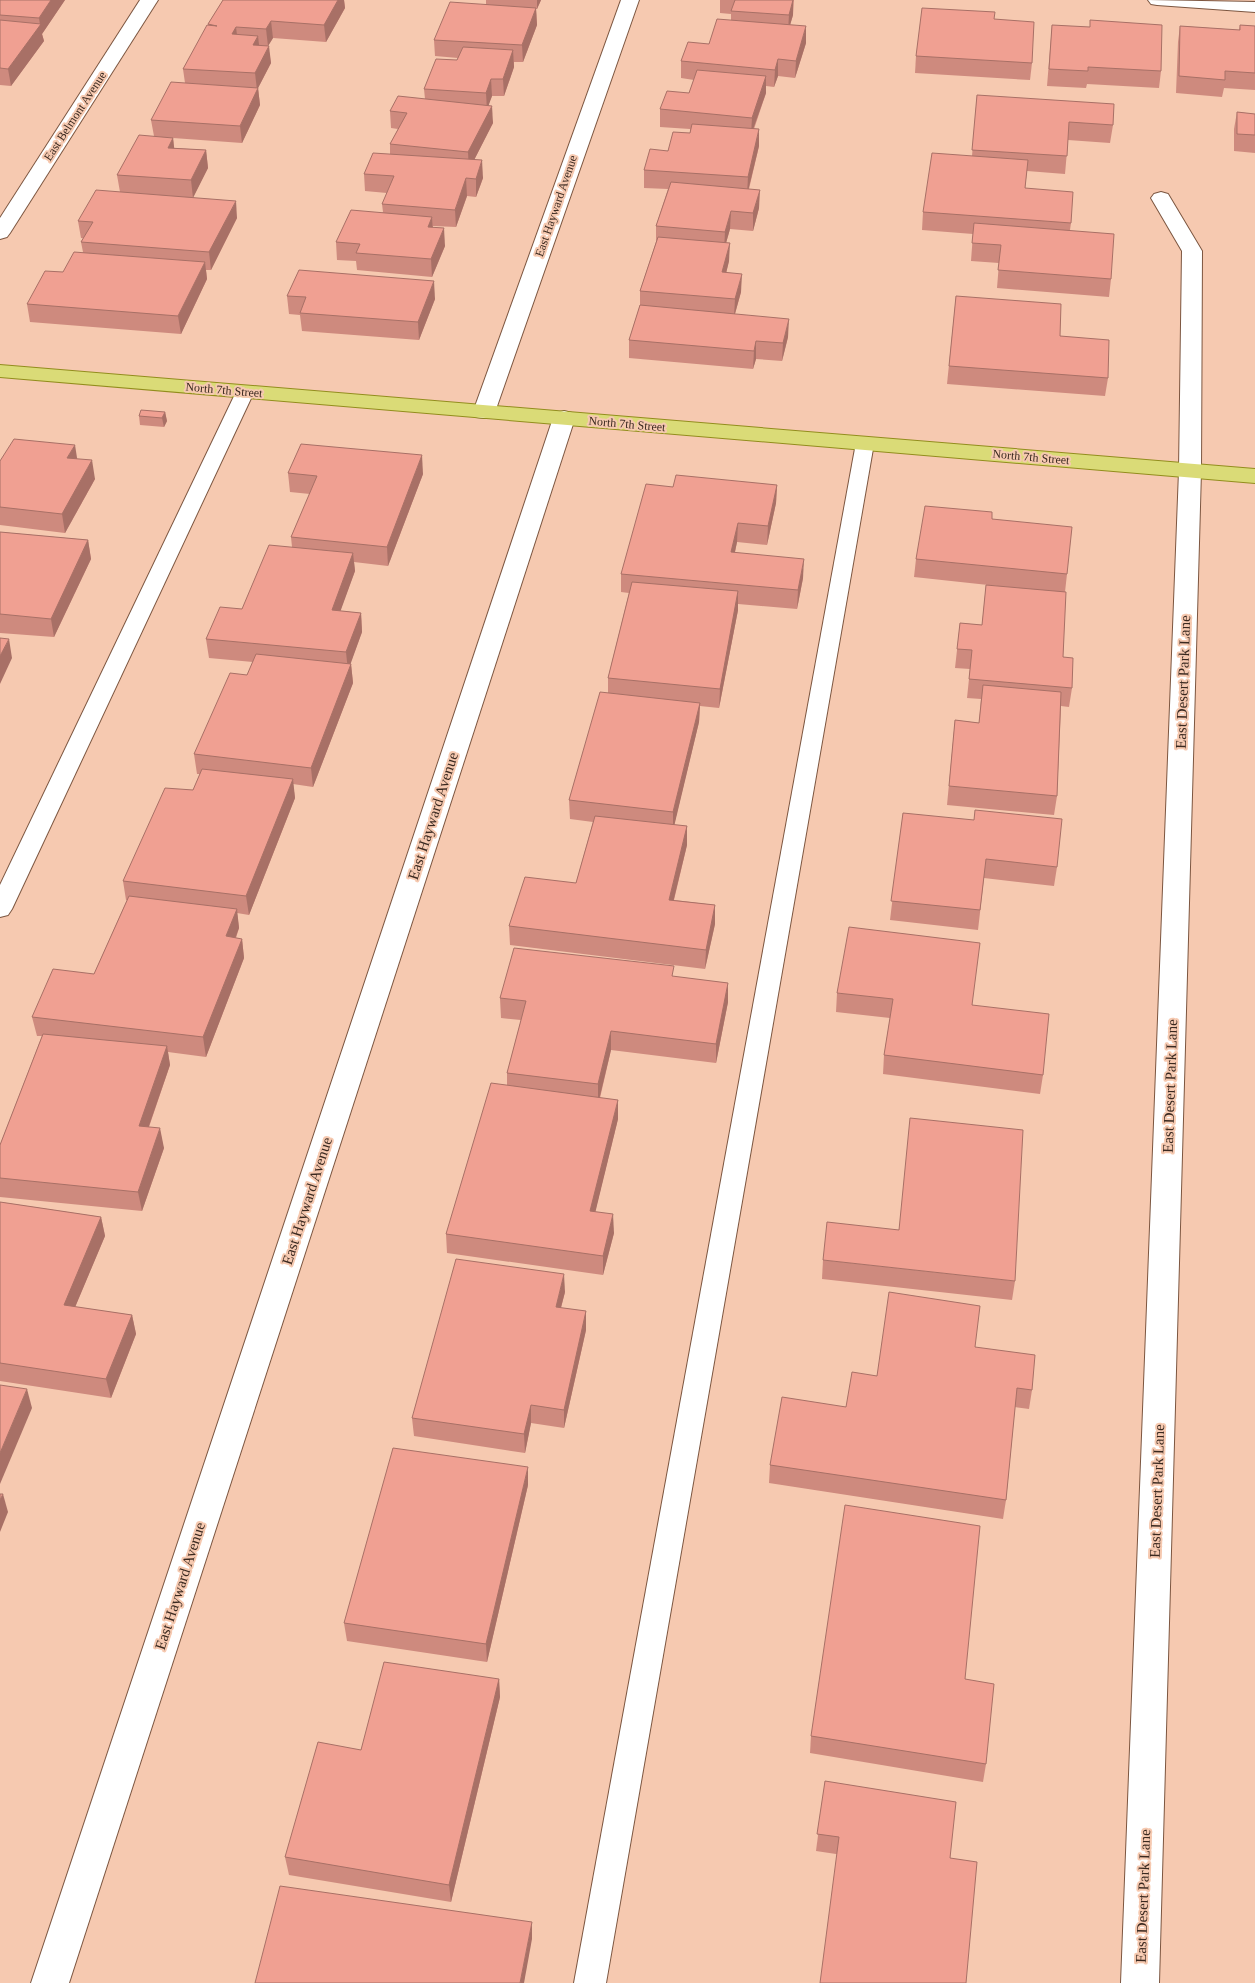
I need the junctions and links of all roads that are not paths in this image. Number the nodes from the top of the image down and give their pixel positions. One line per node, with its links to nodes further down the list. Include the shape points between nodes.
1 (149, 0): 6 (street, East Belmont Avenue)
2 (630, 0): 9 (street, East Hayward Avenue)
3 (1156, 0): 4 (street)
4 (1255, 7)
5 (1161, 198): 12 (street, East Desert Park Lane, via 1192,251)
6 (0, 233)
7 (0, 370): 8 (main road, North 7th Street)
8 (245, 392): 9 (main road, North 7th Street); 14 (lane)
9 (484, 412): 10 (main road, North 7th Street)
10 (564, 418): 11 (main road, North 7th Street); 15 (street, East Hayward Avenue)
11 (865, 444): 12 (main road, North 7th Street); 16 (lane)
12 (1190, 471): 13 (main road, North 7th Street); 17 (street, East Desert Park Lane)
13 (1255, 476)
14 (0, 909)
15 (50, 1983)
16 (590, 1983)
17 (1140, 1983)

